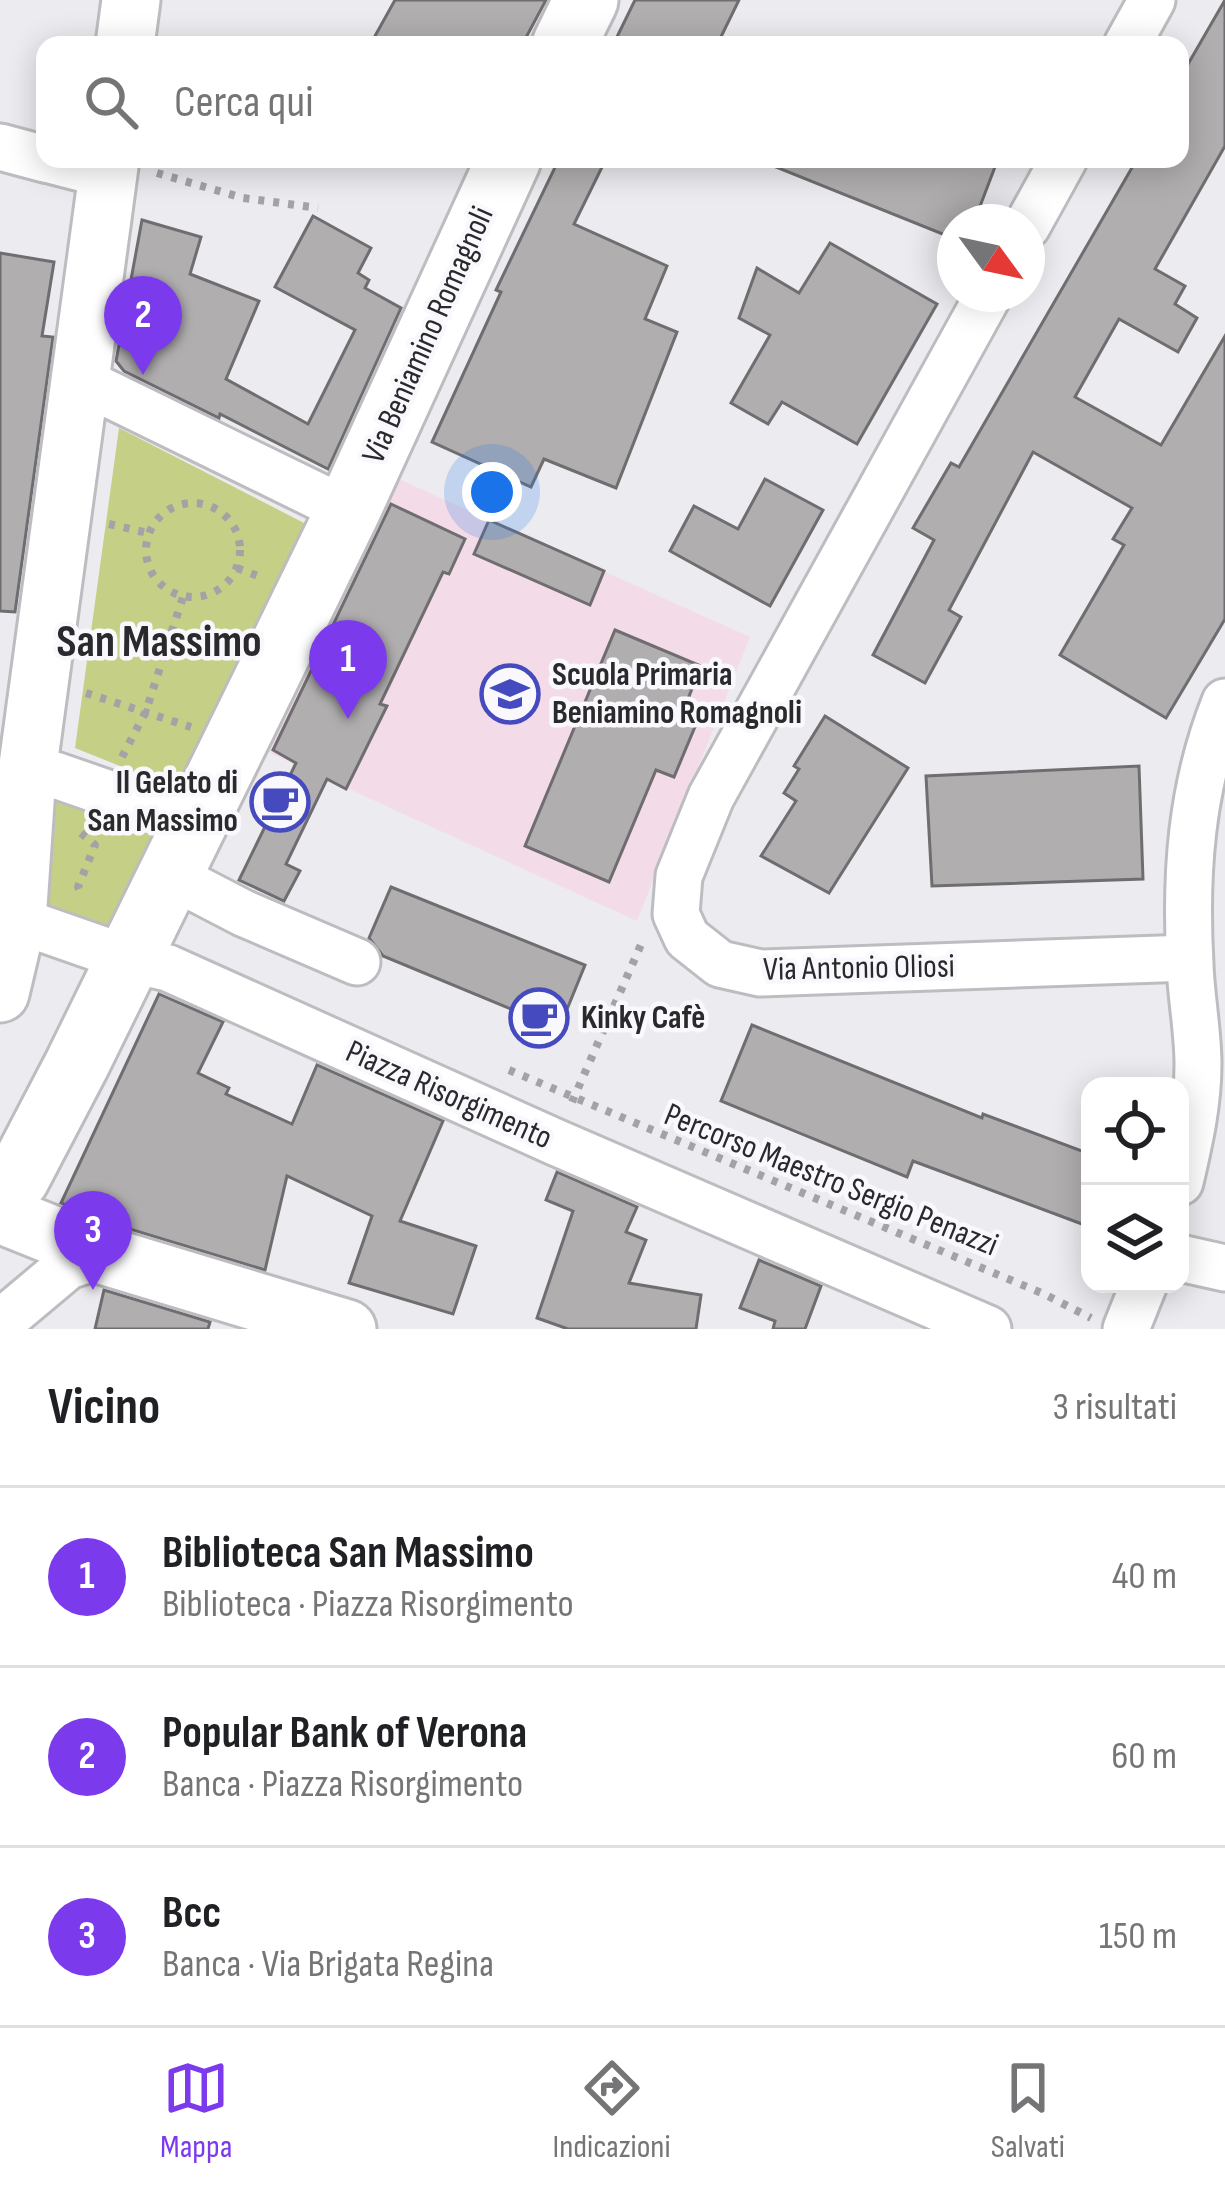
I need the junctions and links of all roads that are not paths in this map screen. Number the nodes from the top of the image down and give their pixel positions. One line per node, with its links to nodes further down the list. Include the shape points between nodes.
1 (131, 0): 4 (street)
2 (586, 0): 5 (main road)
3 (1152, 0): 6 (street)
4 (126, 36)
5 (568, 36)
6 (1132, 36)
7 (0, 147): 8 (street)
8 (36, 157)
9 (109, 168): 14 (street)
10 (504, 168): 15 (main road, Via Beniamino Romagnoli)
11 (1059, 168): 12 (street)
12 (1039, 204)
13 (979, 312): 22 (street, Via Antonio Oliosi, via 711,797 679,875 676,914 687,938 720,964 760,973)
14 (82, 381): 15 (street); 17 (street)
15 (348, 511): 18 (main road)
16 (1225, 702): 22 (street, via 1203,759 1189,838)
17 (13, 770): 18 (street, via 55,775); 19 (street)
18 (183, 849): 20 (main road); 21 (street, via 242,914)
19 (9, 918): 20 (street, Piazza Risorgimento); 23 (street)
20 (129, 959): 25 (main road); 35 (street, Piazza Risorgimento, via 168,968)
21 (357, 962)
22 (1202, 984): 24 (street)
23 (0, 993)
24 (1189, 1142)
25 (0, 1200)
26 (0, 1214): 27 (street)
27 (102, 1255): 31 (street, via 68,1266); 34 (street)
28 (1189, 1260): 29 (street)
29 (1225, 1268)
30 (1136, 1293): 33 (street)
31 (41, 1309): 32 (street)
32 (0, 1323)
33 (1110, 1324)
34 (347, 1329)
35 (988, 1329)

